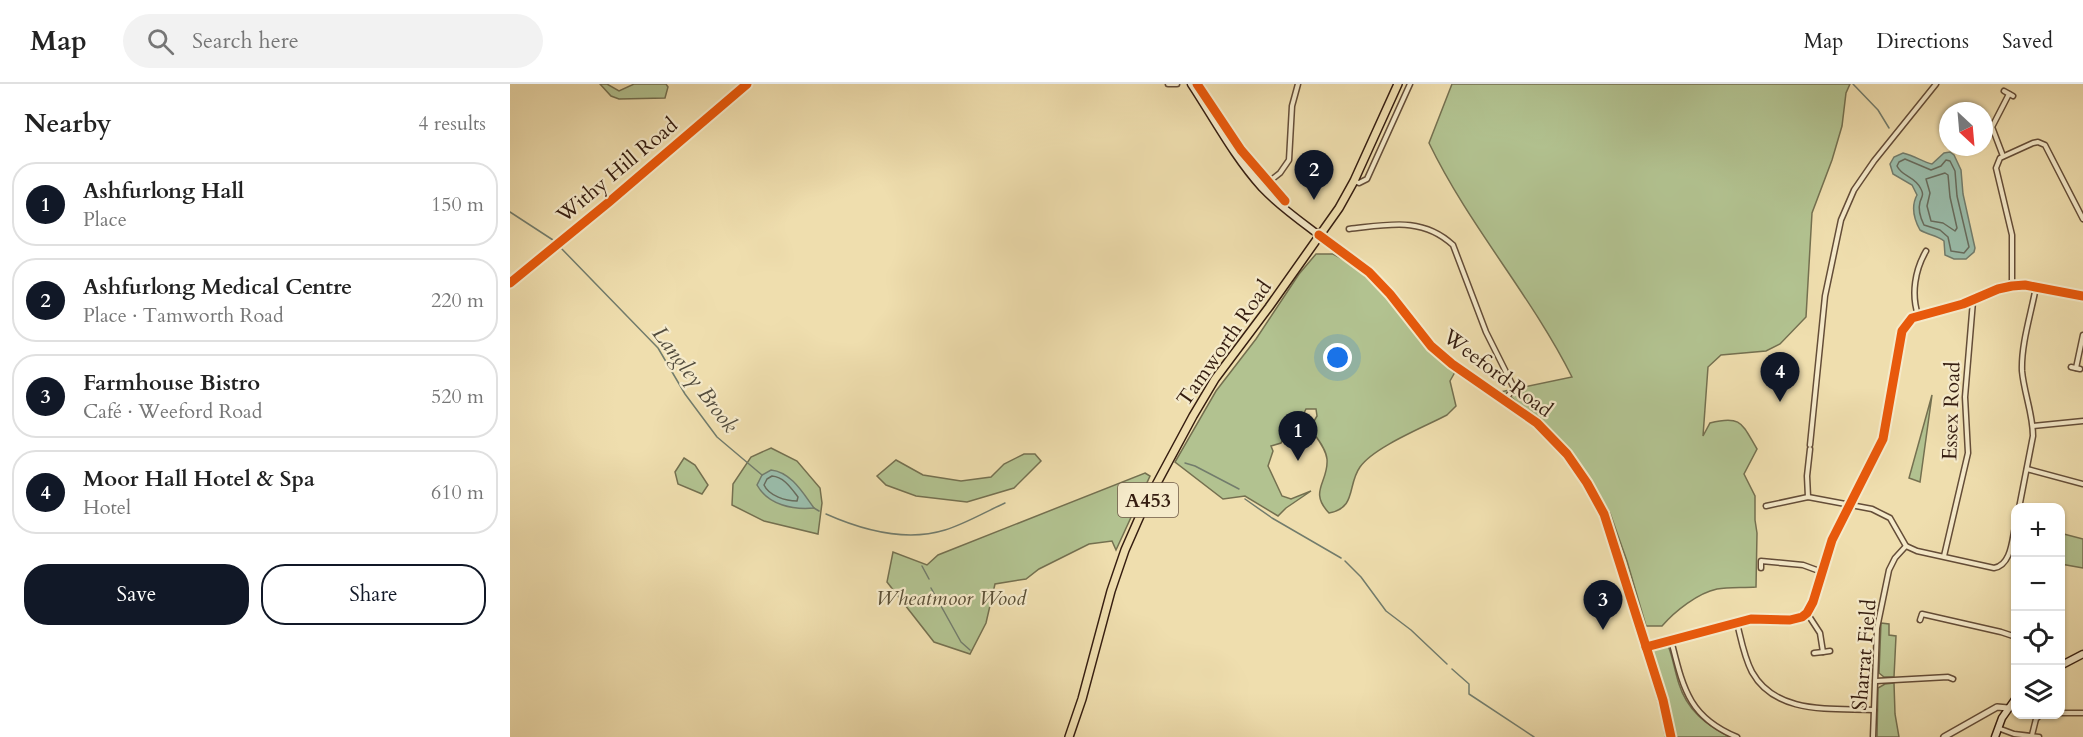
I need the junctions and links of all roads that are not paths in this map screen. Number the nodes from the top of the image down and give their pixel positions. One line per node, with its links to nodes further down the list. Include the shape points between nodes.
1 (747, 84): 19 (street, Withy Hill Road)
2 (1168, 84): 3 (street)
3 (1177, 84)
4 (1191, 84): 13 (main road, via 1235,154)
5 (1197, 84): 13 (street)
6 (1298, 84): 13 (street, via 1292,106 1289,160)
7 (1398, 84): 12 (main road, Tamworth Road / A453)
8 (1410, 84): 12 (street, Tamworth Road, via 1366,179)
9 (1936, 84): 32 (street, via 1874,161 1854,190 1842,220 1825,296)
10 (2009, 93): 11 (street, via 1992,127)
11 (2003, 156): 15 (street, via 2033,143 2045,145); 20 (street, via 1996,168 2012,235)
12 (1354, 181): 17 (main road, Tamworth Road / A453)
13 (1265, 185): 14 (street); 17 (main road, via 1288,212)
14 (1285, 201)
15 (2083, 219)
16 (1349, 228): 27 (street, via 1413,225 1432,229 1453,245 1486,332 1514,388)
17 (1319, 235): 27 (street, Weeford Road, via 1369,272 1445,358); 67 (main road, Tamworth Road / A453, via 1215,380 1143,508 1111,591)
18 (1926, 251): 24 (street, via 1916,278 1914,302)
19 (510, 283)
20 (2012, 286): 21 (street); 23 (street)
21 (2036, 287): 22 (street); 29 (street, via 2022,368)
22 (2083, 296)
23 (1973, 301): 24 (street); 39 (street, Essex Road, via 1965,397 1968,453)
24 (1918, 315): 34 (street, via 1908,321 1902,332 1883,439)
25 (2083, 335): 26 (street)
26 (2076, 368)
27 (1505, 400): 50 (street, Weeford Road, via 1552,437 1587,483 1604,514)
28 (2083, 421): 29 (street)
29 (2033, 426): 30 (street)
30 (2027, 469): 31 (street); 33 (street)
31 (2083, 484)
32 (1808, 497): 34 (street); 35 (street)
33 (2020, 503)
34 (1850, 504): 37 (street, via 1887,515); 42 (street)
35 (1766, 506)
36 (2011, 542): 39 (street, via 2002,566 1994,568)
37 (1906, 546): 39 (street); 57 (street, Sharrat Field, via 1889,570 1877,628)
38 (1761, 554): 40 (street)
39 (1944, 556)
40 (1761, 561): 41 (street); 42 (street, via 1803,565)
41 (1761, 568)
42 (1822, 572): 44 (street)
43 (1922, 607): 45 (street)
44 (1807, 613): 47 (street, via 1790,620); 52 (street, via 1820,633)
45 (1922, 614): 46 (street); 48 (street)
46 (1920, 620)
47 (1737, 622): 49 (street); 60 (street, via 1751,671 1777,698 1797,705)
48 (2011, 635)
49 (1671, 640): 50 (street); 69 (street, via 1690,701 1712,723)
50 (1646, 647): 68 (street, Weeford Road, via 1664,700)
51 (1830, 651): 52 (street)
52 (1823, 652): 53 (street)
53 (1814, 653)
54 (2083, 654): 55 (main road)
55 (2063, 665)
56 (1953, 679): 57 (street, via 1948,676)
57 (1876, 681): 60 (street, Sharrat Field)
58 (2011, 704): 59 (main road)
59 (2008, 708): 64 (main road); 71 (street, via 1997,707)
60 (1874, 710): 70 (street, Sharrat Field)
61 (2065, 713): 62 (street)
62 (2083, 713)
63 (2036, 719): 66 (street)
64 (1998, 728): 65 (street); 72 (main road)
65 (2010, 735): 66 (street)
66 (2032, 735): 73 (street)
67 (1069, 737)
68 (1671, 737)
69 (1737, 737)
70 (1873, 737)
71 (1944, 737)
72 (1995, 737)
73 (2039, 737)

